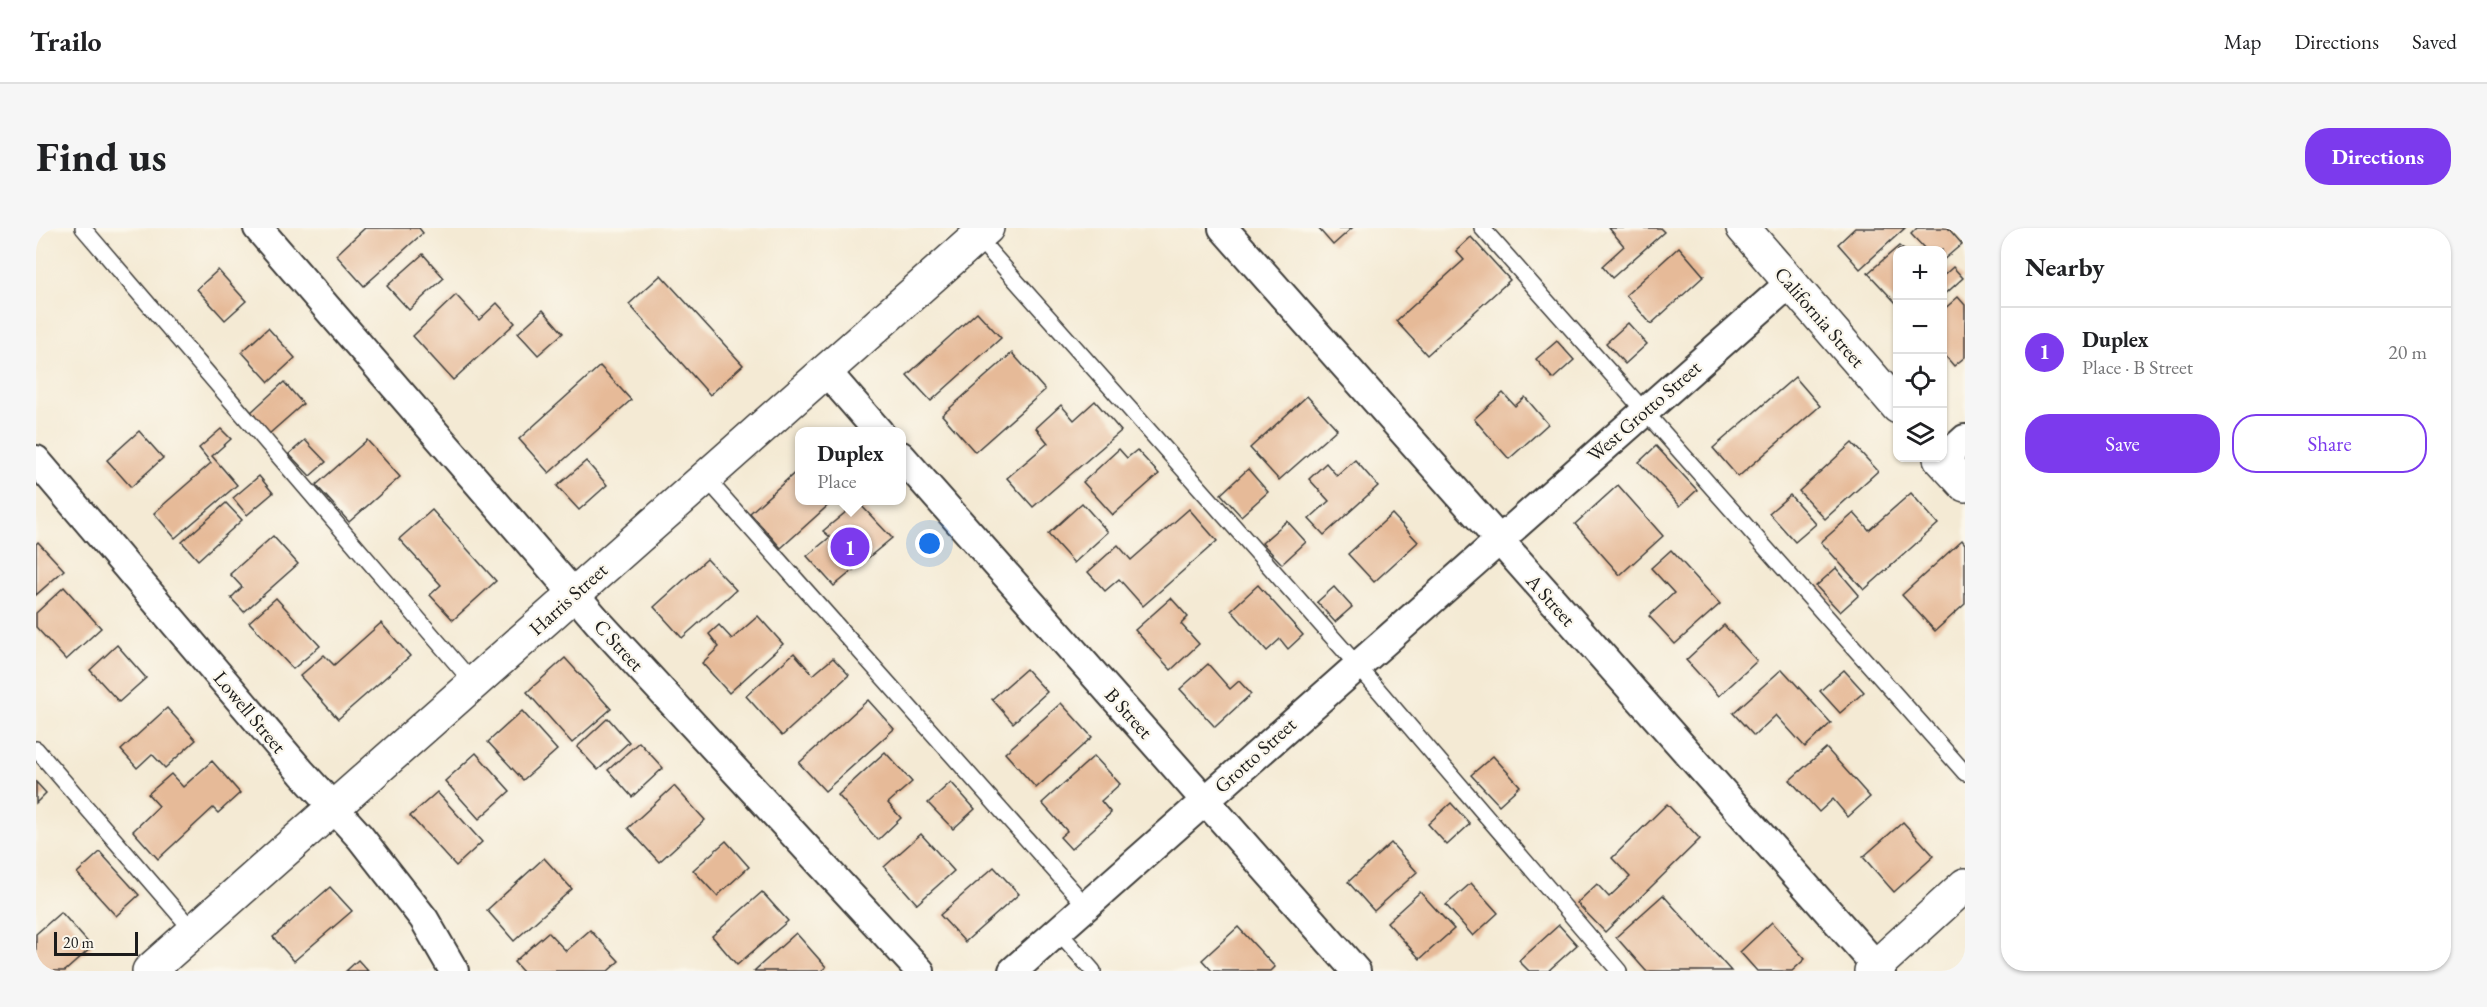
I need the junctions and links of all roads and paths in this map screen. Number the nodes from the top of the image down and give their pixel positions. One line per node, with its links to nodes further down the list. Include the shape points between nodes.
1 (83, 228): 20 (lane)
2 (258, 228): 18 (street, C Street)
3 (1223, 228): 17 (street, A Street)
4 (1482, 228): 10 (lane)
5 (1743, 228): 7 (main road, California Street)
6 (982, 232): 8 (main road, Harris Street); 19 (lane)
7 (1791, 282): 9 (main road, California Street); 10 (street, West Grotto Street)
8 (826, 371): 11 (street); 15 (main road, Harris Street)
9 (1893, 401)
10 (1643, 412): 17 (street, West Grotto Street); 22 (lane)
11 (875, 427)
12 (1949, 452): 16 (main road)
13 (36, 460): 24 (street, Lowell Street)
14 (906, 462): 23 (street, B Street)
15 (706, 478): 18 (main road, Harris Street); 26 (lane)
16 (1965, 485)
17 (1499, 540): 19 (street, Grotto Street); 29 (street, A Street)
18 (573, 594): 20 (main road, Harris Street); 32 (street, C Street)
19 (1357, 665): 23 (street, Grotto Street); 36 (lane)
20 (474, 684): 24 (main road, Harris Street)
21 (36, 749): 28 (lane)
22 (1965, 773)
23 (1205, 800): 26 (street, Grotto Street); 35 (street, B Street)
24 (333, 808): 28 (main road, Harris Street); 31 (street, Lowell Street, via 424,919)
25 (1965, 885): 29 (main road)
26 (1087, 908): 27 (street, Grotto Street)
27 (1058, 931): 33 (street, Grotto Street); 34 (lane)
28 (194, 932): 30 (main road, Harris Street)
29 (1876, 969)
30 (149, 971)
31 (454, 971)
32 (920, 971)
33 (1013, 971)
34 (1093, 971)
35 (1356, 971)
36 (1619, 971)

